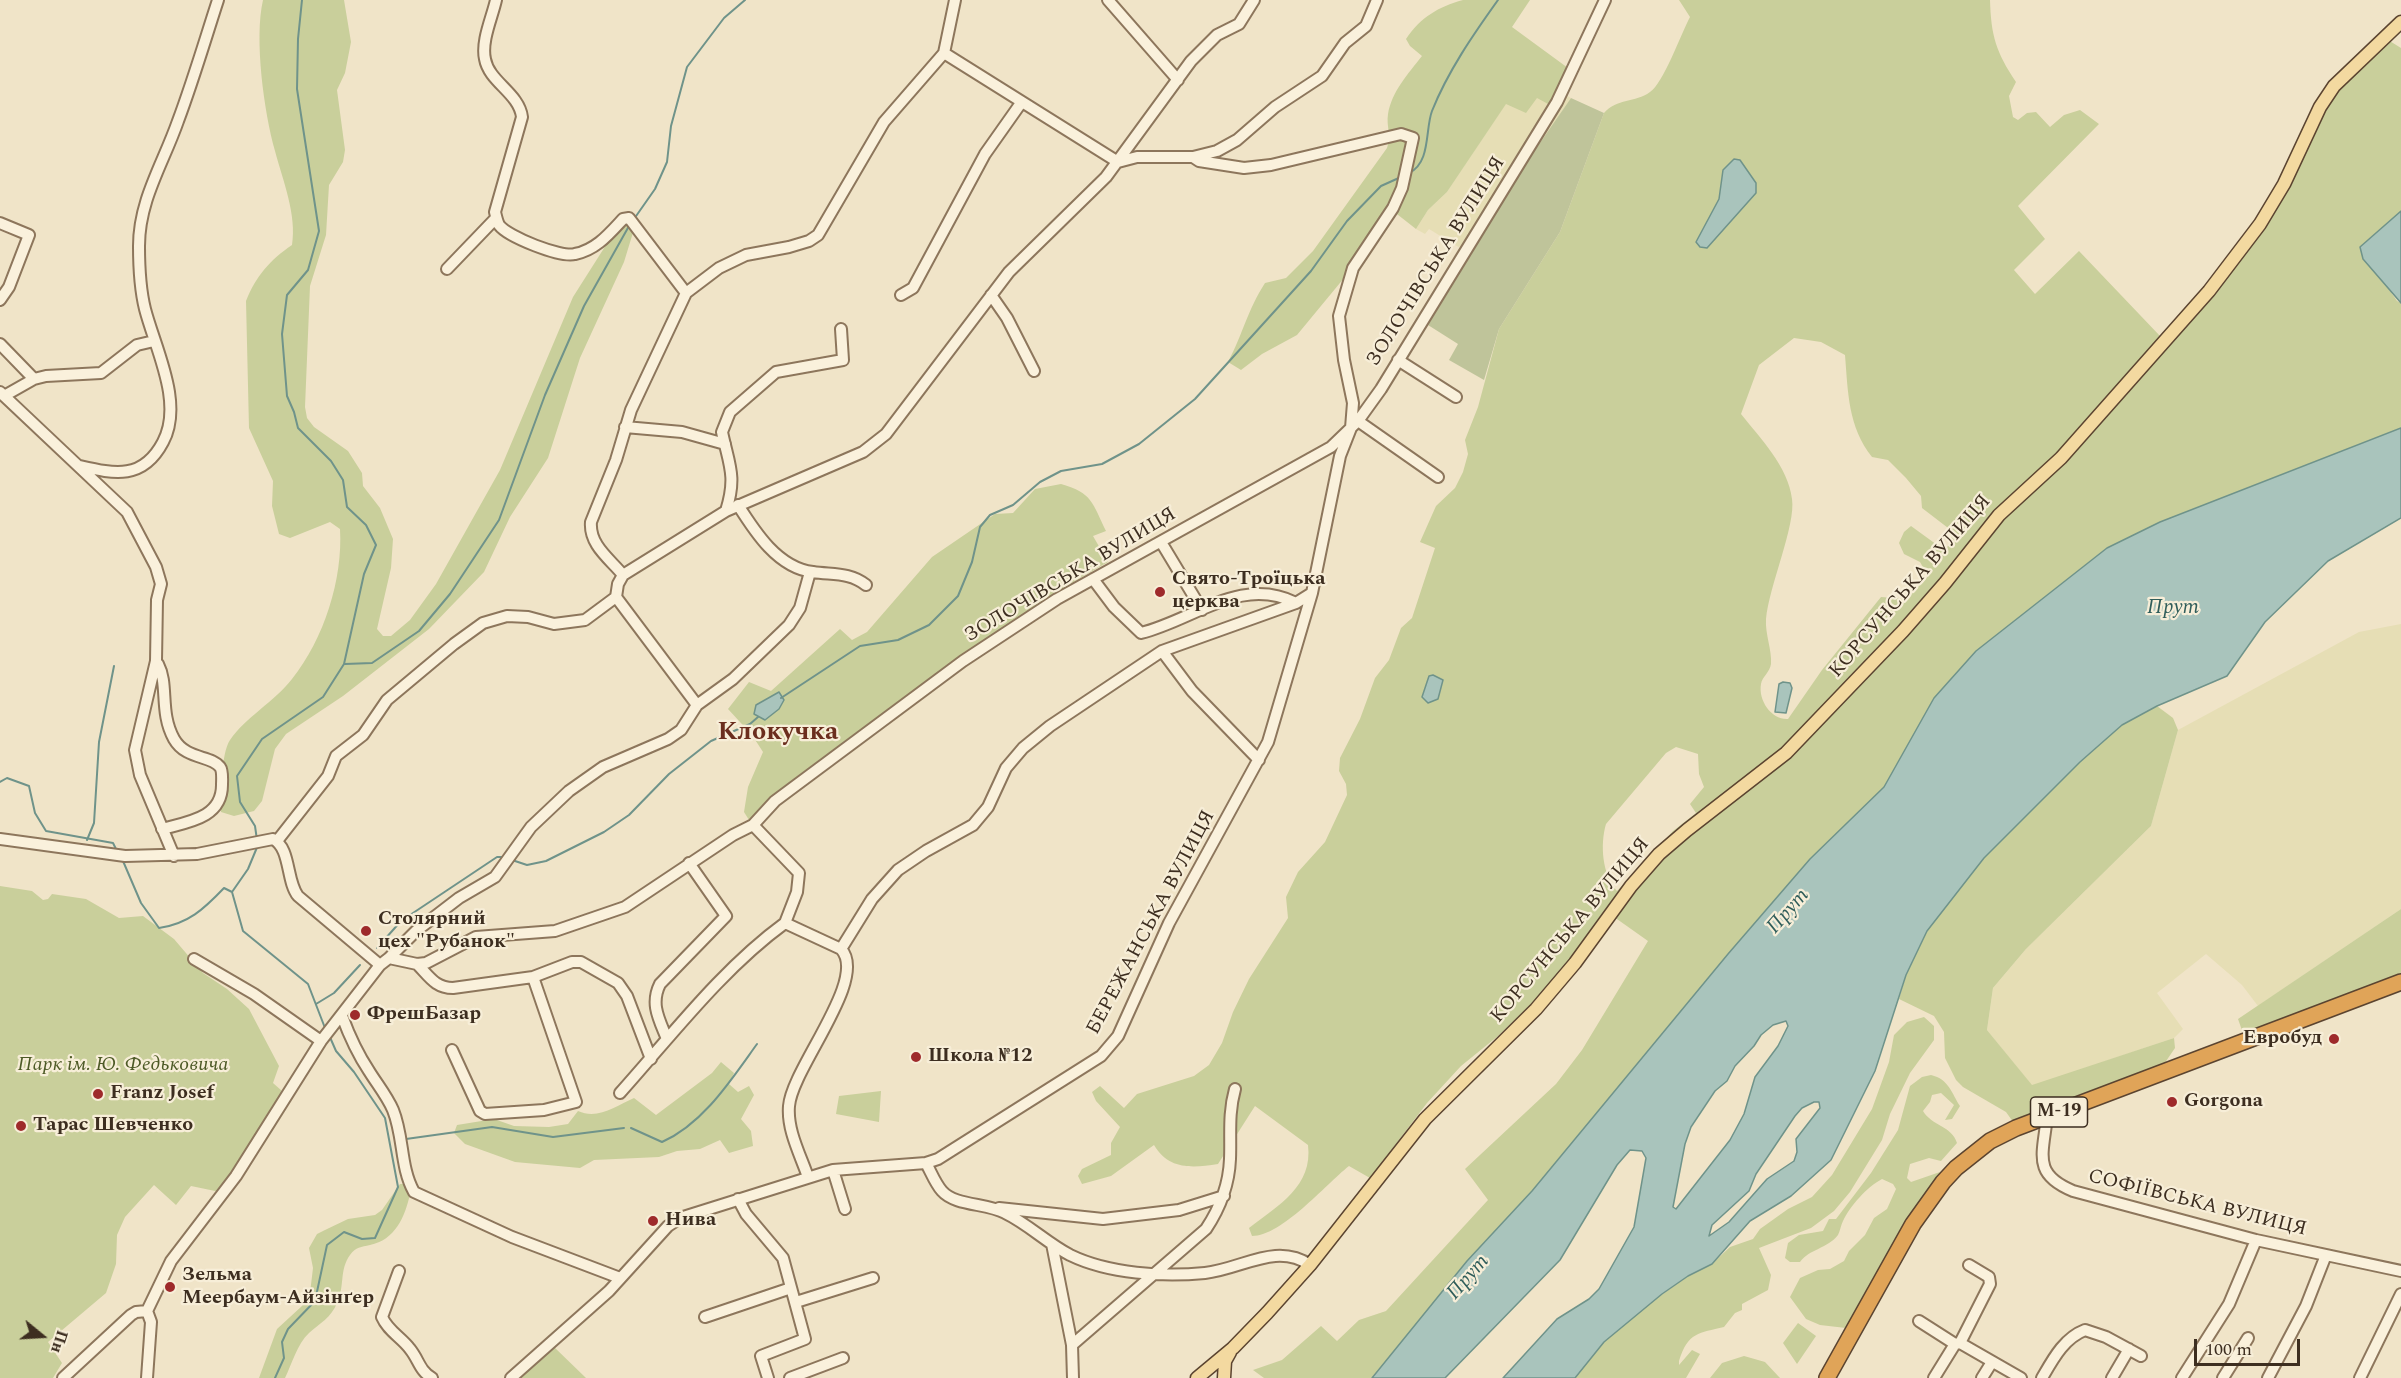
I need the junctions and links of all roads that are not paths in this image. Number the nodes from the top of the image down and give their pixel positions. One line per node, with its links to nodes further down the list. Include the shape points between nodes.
1 (218, 0): 22 (street, via 186,100 142,211 140,277)
2 (496, 0): 14 (street, via 484,60 518,103 522,117)
3 (955, 0): 9 (street)
4 (1108, 0): 10 (street)
5 (1254, 0): 10 (street, via 1239,24 1207,44)
6 (1377, 0): 12 (street, via 1366,26 1345,43 1322,76 1275,107 1237,140)
7 (1605, 0): 24 (street, ЗОЛОЧІВСЬКА ВУЛИЦЯ, via 1557,102)
8 (2401, 22): 81 (main road, КОРСУНСЬКА ВУЛИЦЯ, via 2334,86 2260,224 2209,291 2061,458 1999,515 1903,631 1786,753 1659,854 1549,994 1425,1119)
9 (944, 53): 11 (street); 17 (street, via 884,122 818,235 799,244 746,255 719,268)
10 (1178, 80): 13 (street)
11 (1021, 103): 13 (street); 18 (street, via 985,154 913,288)
12 (1193, 157): 13 (street); 29 (street, БЕРЕЖАНСЬКА ВУЛИЦЯ, via 1244,168 1401,134 1413,138 1406,175 1393,208 1353,268 1339,316)
13 (1118, 162): 19 (street)
14 (496, 218): 16 (street); 17 (street, via 508,233 562,255 597,245 622,219 632,221)
15 (0, 223): 20 (street, via 29,235)
16 (447, 269)
17 (686, 293): 30 (street)
18 (901, 295)
19 (991, 295): 25 (street); 34 (street, via 876,444)
20 (0, 300)
21 (841, 329): 31 (street, via 843,360 776,372 730,412 722,432)
22 (154, 341): 26 (street, via 136,345 101,373); 32 (street, via 170,402 164,442 129,472 120,474)
23 (0, 344): 26 (street)
24 (1398, 360): 28 (street); 29 (street, ЗОЛОЧІВСЬКА ВУЛИЦЯ)
25 (1034, 371)
26 (34, 379): 27 (street)
27 (2, 394): 32 (street)
28 (1456, 397)
29 (1354, 424): 33 (street); 36 (street, ЗОЛОЧІВСЬКА ВУЛИЦЯ, via 1331,447); 41 (street, БЕРЕЖАНСЬКА ВУЛИЦЯ, via 1340,456)
30 (625, 427): 31 (street, via 682,432); 38 (street, via 590,533)
31 (725, 444): 35 (street, via 731,458 732,488)
32 (80, 466): 46 (street, via 127,512 156,567 161,584)
33 (1438, 477)
34 (738, 505): 35 (street); 37 (street, via 771,550)
35 (726, 511): 38 (street)
36 (1161, 542): 39 (street, ЗОЛОЧІВСЬКА ВУЛИЦЯ); 44 (street)
37 (810, 572): 40 (street, via 850,575); 47 (street, via 800,608 789,625 733,678)
38 (623, 575): 42 (street)
39 (1093, 579): 44 (street, via 1141,633); 49 (street, ЗОЛОЧІВСЬКА ВУЛИЦЯ, via 963,661 775,801)
40 (867, 585)
41 (1312, 593): 43 (street); 48 (street, БЕРЕЖАНСЬКА ВУЛИЦЯ, via 1268,742)
42 (616, 597): 47 (street); 52 (street, via 585,620 554,624 507,616 483,623 387,700 363,735 336,756 328,776)
43 (1296, 603): 44 (street, via 1277,594 1257,592); 45 (street)
44 (1202, 610)
45 (1162, 651): 48 (street, via 1192,691); 56 (street, via 1023,748 1006,768 982,816 898,870 872,899)
46 (156, 661): 50 (street, via 135,750 140,775); 50 (street, via 160,666 166,723 176,741 191,754 217,765 222,774 222,792 216,809)
47 (697, 705): 57 (street, via 690,720 668,739 603,767 569,791 531,827 495,877 459,898)
48 (1259, 760): 71 (street, БЕРЕЖАНСЬКА ВУЛИЦЯ, via 1169,923 1118,1036 1101,1056)
49 (753, 825): 54 (street, ЗОЛОЧІВСЬКА ВУЛИЦЯ); 55 (street, via 799,873 797,892)
50 (162, 829): 53 (street)
51 (0, 839): 53 (street, via 120,856)
52 (277, 841): 53 (street); 60 (street, via 291,887 298,896)
53 (174, 856)
54 (689, 863): 59 (street, ЗОЛОЧІВСЬКА ВУЛИЦЯ, via 625,907 555,931 476,937); 64 (street, via 726,916 656,992 656,1010)
55 (785, 923): 56 (street); 64 (street, via 764,938)
56 (841, 949): 73 (street, via 847,963 843,988 789,1103 790,1128)
57 (389, 958): 59 (street); 60 (street)
58 (194, 959): 65 (street, via 254,994)
59 (417, 964): 61 (street, via 442,988)
60 (380, 965): 63 (street)
61 (533, 976): 66 (street, via 576,1102 544,1110 485,1114 480,1111); 67 (street, via 581,962 618,983 627,996)
62 (2401, 982): 70 (highway, М-19)
63 (338, 1020): 65 (street); 86 (street, via 390,1101 414,1192 512,1237)
64 (668, 1039): 67 (street)
65 (321, 1041): 91 (street, via 236,1176 171,1261)
66 (452, 1050)
67 (651, 1059): 69 (street)
68 (1234, 1089): 74 (street)
69 (620, 1093)
70 (2048, 1116): 78 (street, СОФІЇВСЬКА ВУЛИЦЯ, via 2043,1163 2055,1184); 111 (highway, М-19, via 1990,1141 1943,1182 1913,1224)
71 (926, 1163): 72 (street, БЕРЕЖАНСЬКА ВУЛИЦЯ); 76 (street, via 942,1191 951,1198)
72 (833, 1170): 73 (street, БЕРЕЖАНСЬКА ВУЛИЦЯ); 77 (street)
73 (808, 1176): 75 (street, БЕРЕЖАНСЬКА ВУЛИЦЯ)
74 (1224, 1196): 76 (street, via 1179,1210 1103,1219); 85 (street, via 1206,1229)
75 (738, 1198): 86 (street, БЕРЕЖАНСЬКА ВУЛИЦЯ, via 668,1226); 88 (street, via 746,1215 783,1258)
76 (993, 1207): 79 (street)
77 (845, 1209)
78 (2256, 1240): 80 (street, СОФІЇВСЬКА ВУЛИЦЯ); 117 (street, via 2229,1304)
79 (1052, 1244): 85 (street, via 1072,1256 1112,1268); 96 (street)
80 (2326, 1255): 84 (street, СОФІЇВСЬКА ВУЛИЦЯ); 119 (street, via 2306,1306)
81 (1310, 1264): 85 (street, via 1284,1254 1214,1272); 97 (main road, КОРСУНСЬКА ВУЛИЦЯ)
82 (1969, 1265): 95 (street, via 1991,1281)
83 (399, 1271): 104 (street, via 382,1317 411,1350 417,1366)
84 (2401, 1271)
85 (1156, 1272): 96 (street)
86 (620, 1278): 105 (street, БЕРЕЖАНСЬКА ВУЛИЦЯ, via 577,1322)
87 (873, 1278): 90 (street)
88 (791, 1288): 90 (street); 92 (street)
89 (2401, 1294): 120 (street)
90 (796, 1302): 106 (street, via 805,1339 761,1356)
91 (147, 1311): 102 (street, via 136,1311); 103 (street, via 152,1322)
92 (705, 1317)
93 (1919, 1321): 95 (street)
94 (2248, 1338): 118 (street)
95 (1957, 1343): 101 (street); 112 (street)
96 (1072, 1345): 108 (street)
97 (1233, 1348): 109 (main road, КОРСУНСЬКА ВУЛИЦЯ); 110 (main road, КОРСУНСЬКА ВУЛИЦЯ, via 1225,1361)
98 (2128, 1349): 99 (street); 115 (street, via 2085,1330 2069,1339); 116 (street)
99 (2141, 1356)
100 (843, 1358): 107 (street)
101 (1992, 1362): 113 (street); 114 (street)
102 (63, 1378)
103 (147, 1378)
104 (432, 1378)
105 (511, 1378)
106 (768, 1378)
107 (790, 1378)
108 (1073, 1378)
109 (1197, 1378)
110 (1224, 1378)
111 (1827, 1378)
112 (1934, 1378)
113 (1982, 1378)
114 (2021, 1378)
115 (2043, 1378)
116 (2112, 1378)
117 (2182, 1378)
118 (2223, 1378)
119 (2268, 1378)
120 (2360, 1378)

